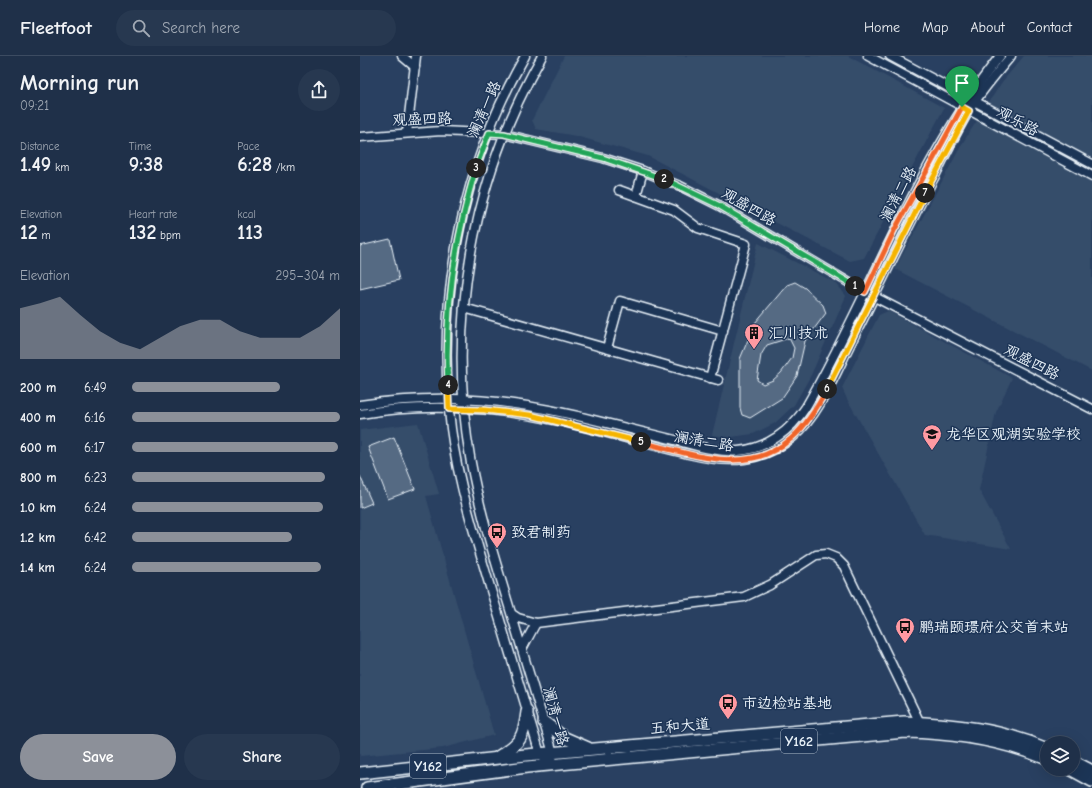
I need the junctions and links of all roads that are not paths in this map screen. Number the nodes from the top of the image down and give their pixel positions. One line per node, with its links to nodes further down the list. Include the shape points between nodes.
1 (402, 56): 9 (street)
2 (416, 56): 9 (street)
3 (525, 56): 13 (street, 澜清一路)
4 (542, 56): 14 (street, 澜清一路)
5 (868, 56): 11 (street, 观乐路)
6 (890, 56): 10 (street, 观乐路)
7 (1000, 56): 10 (street, 澜清二路)
8 (1011, 56): 10 (street, 澜清二路)
9 (415, 67): 12 (street)
10 (971, 100): 11 (street, 澜清二路); 16 (street, 观乐路)
11 (965, 109): 18 (street, 观乐路); 21 (street, 澜清二路, via 895,229); 22 (street, 澜清二路)
12 (406, 133): 13 (street, 观盛四路); 15 (street, 观盛四路)
13 (489, 133): 14 (street, 观盛四路); 26 (street, 澜清一路, via 468,193 453,269 447,333)
14 (504, 134): 17 (street, 观盛四路, via 603,158); 23 (street, 澜清一路, via 474,233)
15 (360, 137)
16 (1092, 164)
17 (643, 171): 20 (street); 21 (street, 观盛四路, via 718,205)
18 (1092, 176)
19 (619, 190): 20 (street)
20 (636, 196): 24 (street, via 674,210 698,228 746,244)
21 (865, 292): 22 (street, 观盛四路); 27 (street, 澜清二路, via 801,415 780,434 752,448 739,451 720,450 554,410 509,402)
22 (874, 296): 30 (street, 澜清二路, via 809,421 786,443 759,457 740,461 719,460 559,421 508,412); 31 (street, 观盛四路)
23 (464, 308): 25 (street); 27 (street, 澜清一路)
24 (723, 331): 25 (street, via 620,301); 25 (street, via 714,379)
25 (607, 348)
26 (449, 399): 27 (street, 澜清二路); 28 (street, 澜清二路, via 412,399); 29 (street, 澜清一路)
27 (464, 399): 30 (street, 澜清一路)
28 (360, 405)
29 (449, 409): 30 (street, 澜清二路); 32 (street, 澜清二路, via 412,409); 36 (street, 澜清一路, via 467,508)
30 (465, 409): 33 (street, 澜清一路, via 477,491)
31 (1092, 409)
32 (360, 414)
33 (512, 614): 34 (street); 35 (street, 澜清一路)
34 (536, 623): 35 (street); 38 (street, via 744,597 770,585 816,555 826,554 836,558 844,566)
35 (522, 649): 37 (street, 澜清一路)
36 (527, 712): 42 (street, 澜清一路); 44 (main road, via 522,737 510,750)
37 (544, 722): 40 (main road, via 565,738); 41 (street, 澜清一路)
38 (920, 723): 39 (main road, 五和大道 / Y162, via 988,730); 40 (main road, 五和大道 / Y162, via 873,724)
39 (1040, 746)
40 (590, 749): 41 (main road, 五和大道 / Y162)
41 (554, 753): 42 (main road, 五和大道 / Y162); 45 (street, 澜清一路)
42 (540, 754): 44 (main road, 五和大道 / Y162); 45 (street, 澜清一路)
43 (1040, 757): 45 (main road, 五和大道 / Y162, via 998,742 931,732 905,732)
44 (496, 758): 48 (main road, 五和大道 / Y162)
45 (549, 765): 51 (main road, 五和大道 / Y162)
46 (1080, 765): 47 (main road)
47 (1092, 771)
48 (360, 774)
49 (1080, 774): 50 (main road)
50 (1092, 781)
51 (367, 788)

